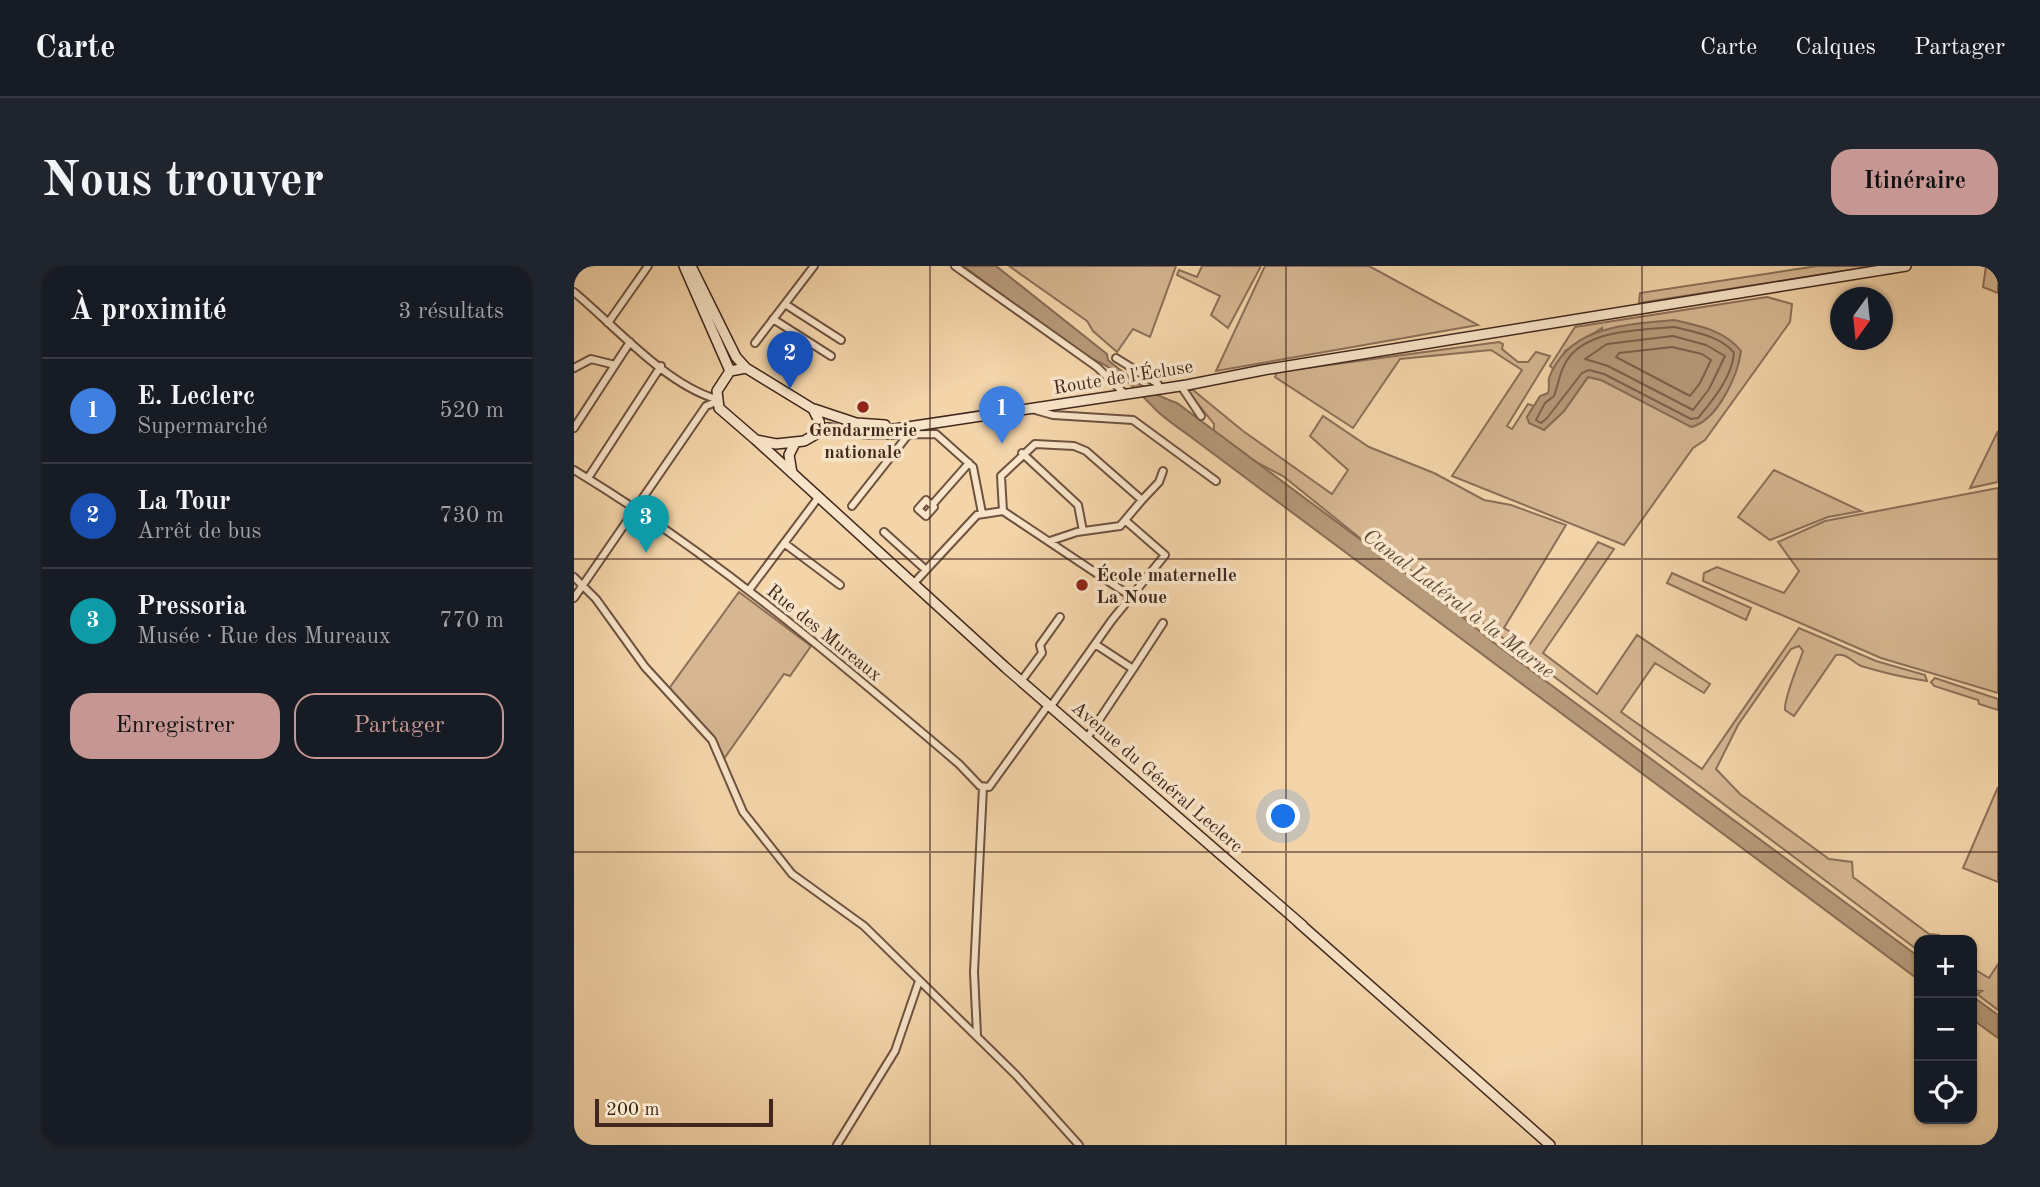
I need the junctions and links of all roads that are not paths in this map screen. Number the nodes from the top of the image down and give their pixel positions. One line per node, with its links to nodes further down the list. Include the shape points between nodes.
1 (648, 266): 10 (street)
2 (684, 266): 20 (main road)
3 (814, 266): 8 (street)
4 (955, 266): 24 (street, via 1102,372)
5 (1906, 266): 21 (main road, Route de l'Écluse)
6 (695, 269): 19 (main road, via 736,357)
7 (575, 296): 10 (street)
8 (785, 304): 9 (street); 11 (street)
9 (773, 319): 13 (street); 14 (street)
10 (608, 323): 12 (street)
11 (841, 340)
12 (630, 342): 16 (street); 17 (street)
13 (755, 343)
14 (831, 356)
15 (1116, 358): 22 (street)
16 (615, 365): 18 (street, via 591,359); 31 (street)
17 (661, 366): 23 (street); 42 (street)
18 (574, 368)
19 (746, 368): 20 (main road); 28 (main road, Route de l'Écluse)
20 (730, 371): 25 (main road)
21 (1181, 386): 22 (main road, Route de l'Écluse); 29 (street)
22 (1159, 389): 24 (main road, Route de l'Écluse)
23 (698, 394): 25 (street); 26 (street)
24 (1125, 394): 27 (main road, Route de l'Écluse)
25 (717, 403): 26 (street); 35 (main road, Avenue du Général Leclerc)
26 (704, 408): 48 (street)
27 (1030, 408): 33 (main road, Route de l'Écluse); 43 (street, via 1053,415 1133,420)
28 (813, 409): 30 (main road, Route de l'Écluse); 34 (main road)
29 (1201, 416)
30 (836, 418): 32 (main road); 33 (main road, Route de l'Écluse)
31 (574, 428)
32 (832, 428): 33 (main road, Route de l'Écluse); 34 (main road, Route de l'Écluse)
33 (906, 431): 38 (street, via 932,433); 47 (street)
34 (818, 432): 36 (main road, Route de l'Écluse)
35 (756, 440): 36 (main road); 41 (main road, Avenue du Général Leclerc)
36 (795, 443): 41 (main road, via 788,461)
37 (1022, 453): 45 (street, via 1038,443 1079,447); 49 (street, via 1000,479); 52 (street, via 1078,505)
38 (969, 463): 46 (street); 50 (street)
39 (574, 470): 42 (street, Rue des Mureaux)
40 (1163, 471): 45 (street)
41 (793, 474): 44 (main road, Avenue du Général Leclerc)
42 (588, 478): 48 (street, Rue des Mureaux)
43 (1216, 481)
44 (818, 498): 55 (street); 58 (main road, Avenue du Général Leclerc)
45 (1142, 500): 51 (street)
46 (932, 505)
47 (852, 506)
48 (635, 508): 59 (street); 61 (street, Rue des Mureaux)
49 (1003, 512): 50 (street); 54 (street)
50 (982, 513): 56 (street)
51 (1126, 521): 52 (street, via 1112,528); 62 (street, via 1165,555)
52 (1083, 531): 54 (street)
53 (884, 532): 56 (street)
54 (1050, 541): 62 (street)
55 (784, 543): 60 (street); 61 (street)
56 (926, 570): 58 (street)
57 (574, 577): 59 (street)
58 (914, 583): 68 (main road, Avenue du Général Leclerc)
59 (584, 585): 63 (street); 72 (street, via 645,667 712,740 743,812 792,874 847,912)
60 (840, 585)
61 (749, 590): 71 (street, Rue des Mureaux)
62 (1132, 597): 66 (street)
63 (574, 598)
64 (1060, 617): 68 (street)
65 (1163, 623): 67 (street)
66 (1096, 644): 67 (street); 69 (street)
67 (1133, 669): 70 (street)
68 (1023, 680): 69 (main road, Avenue du Général Leclerc)
69 (1050, 705): 70 (main road, Avenue du Général Leclerc); 71 (street)
70 (1087, 738): 76 (main road, Avenue du Général Leclerc)
71 (986, 787): 73 (street, via 974,972)
72 (919, 981): 73 (street); 74 (street, via 895,1051)
73 (977, 1035): 75 (street)
74 (837, 1145)
75 (1079, 1145)
76 (1550, 1145)

